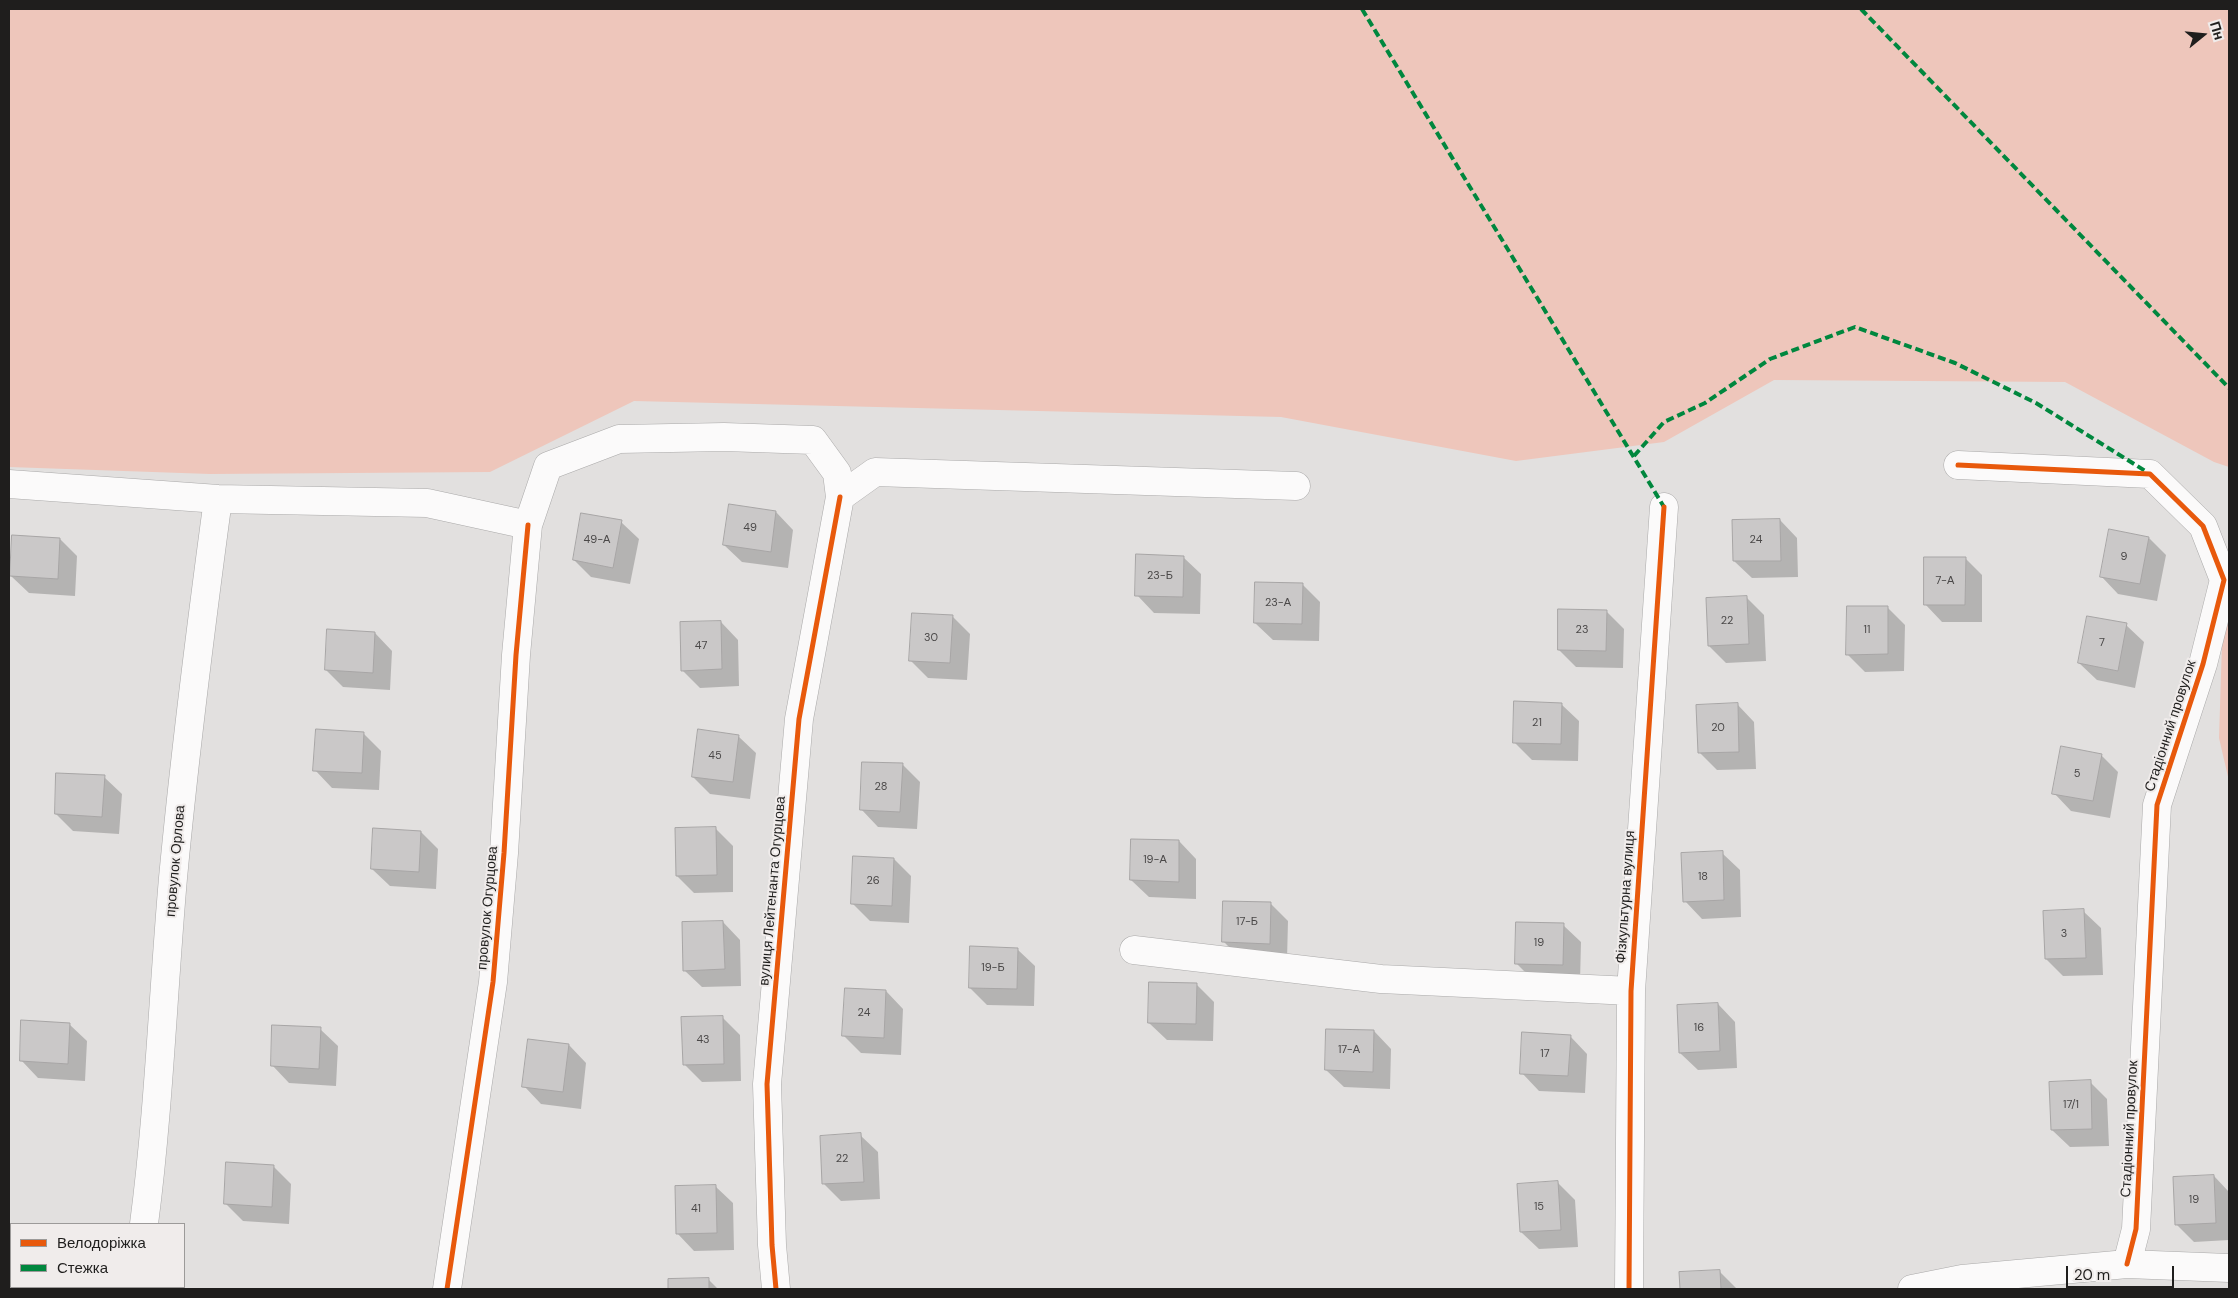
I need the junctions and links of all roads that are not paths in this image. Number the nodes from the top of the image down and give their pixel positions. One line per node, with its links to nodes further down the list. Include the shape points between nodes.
1 (1958, 465): 11 (street, Стадіонний провулок, via 2150,474 2203,526 2224,580 2203,664 2157,805 2136,1229)
2 (9, 484): 5 (street)
3 (1296, 486): 4 (street, via 875,472)
4 (840, 497): 7 (street, вулиця Лейтенанта Огурцова, via 837,473 813,440 619,439 548,466); 14 (street, вулиця Лейтенанта Огурцова, via 799,719 767,1084)
5 (218, 499): 7 (street, via 427,503); 10 (street, провулок Орлова, via 196,659 173,878 152,1166)
6 (1664, 507): 9 (street, Фізкультурна вулиця)
7 (528, 525): 13 (street, провулок Огурцова, via 493,982)
8 (1134, 950): 9 (street, via 1381,979)
9 (1631, 991): 15 (street, Фізкультурна вулиця)
10 (144, 1223)
11 (2127, 1264): 12 (street); 16 (street, via 1962,1279)
12 (2229, 1268)
13 (447, 1289)
14 (776, 1289)
15 (1629, 1289)
16 (1912, 1289)

